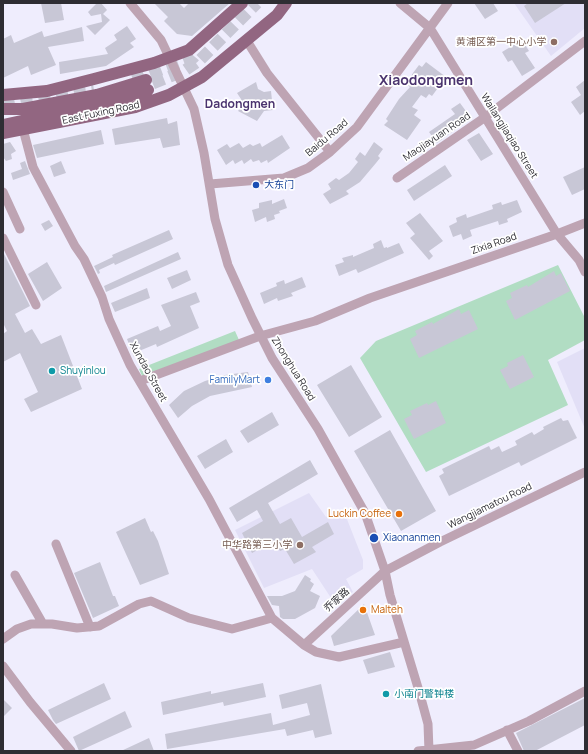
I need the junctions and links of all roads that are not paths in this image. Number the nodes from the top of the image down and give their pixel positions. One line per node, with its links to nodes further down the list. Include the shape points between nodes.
1 (130, 3): 9 (street, Zhonghua Road, via 160,40)
2 (242, 3): 9 (main road, via 188,50)
3 (286, 3): 7 (main road, East Fuxing Road, via 277,15)
4 (400, 3): 6 (street, Wailangjiaqiao Street)
5 (448, 3): 6 (street, Baidu Road)
6 (430, 28): 13 (street, Wailangjiaqiao Street); 17 (street, Baidu Road, via 357,127)
7 (247, 41): 10 (main road, East Fuxing Road, via 202,77); 17 (street, via 265,71)
8 (585, 41): 13 (street, Maojiayuan Road)
9 (169, 58): 10 (street, Zhonghua Road); 11 (main road, via 47,90)
10 (183, 88): 15 (main road, East Fuxing Road, via 135,107); 19 (street, Zhonghua Road, via 194,109)
11 (3, 95)
12 (3, 109): 14 (main road, via 23,109 147,85 109,102)
13 (484, 118): 18 (street, Maojiayuan Road); 23 (street, Wailangjiaqiao Street)
14 (3, 125)
15 (23, 129): 16 (main road, East Fuxing Road); 28 (street, Xundao Street, via 32,167 84,259 109,319)
16 (3, 134)
17 (330, 152): 19 (street, Baidu Road, via 308,168 284,178)
18 (397, 178)
19 (210, 184): 27 (street, Zhonghua Road, via 215,219 228,265)
20 (3, 192): 22 (street)
21 (585, 223): 23 (street, Zixia Road)
22 (20, 229)
23 (557, 234): 25 (street, Wailangjiaqiao Street, via 579,260); 27 (street, Zixia Road, via 410,284 315,321)
24 (3, 238): 26 (street)
25 (585, 272)
26 (36, 305)
27 (260, 336): 28 (street, Zixia Road); 31 (street, Zhonghua Road, via 318,429 365,513)
28 (140, 381): 33 (street, Xundao Street, via 209,499)
29 (585, 472): 31 (street, Wangjiamatou Road)
30 (56, 544): 35 (street)
31 (385, 571): 37 (street, Zhonghua Road); 38 (street, 乔家路)
32 (15, 575): 34 (street)
33 (272, 618): 35 (street, via 232,629 189,618 151,601 139,604 99,626); 38 (street)
34 (43, 624): 35 (street); 36 (street, via 24,626)
35 (90, 627)
36 (3, 639)
37 (404, 642): 38 (street, via 339,657 316,652); 43 (street, Zhonghua Road, via 428,724)
38 (304, 645)
39 (3, 666): 44 (street)
40 (585, 691): 41 (street)
41 (507, 730): 42 (street); 46 (street)
42 (473, 748): 43 (street)
43 (429, 750): 45 (street)
44 (71, 751)
45 (418, 751)
46 (518, 751)

